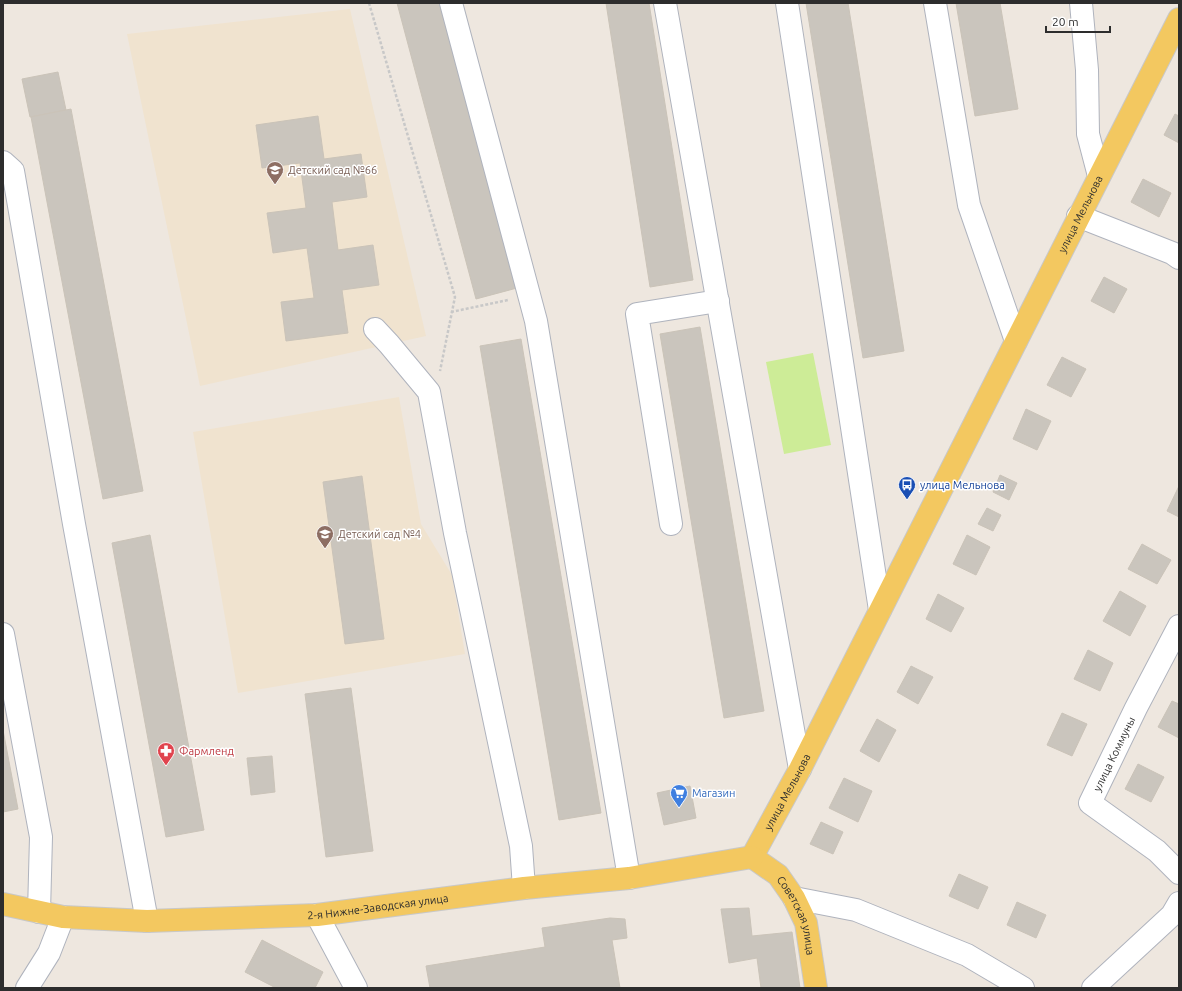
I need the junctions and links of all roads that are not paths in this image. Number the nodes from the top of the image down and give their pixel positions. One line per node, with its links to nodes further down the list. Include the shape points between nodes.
1 (450, 3): 21 (street, via 536,321)
2 (665, 3): 11 (street)
3 (787, 3): 15 (street)
4 (935, 3): 13 (street, via 969,205)
5 (1081, 3): 8 (street, via 1087,70 1088,134)
6 (1179, 20): 8 (main road, улица Мельнова)
7 (3, 162): 29 (street, via 14,171 73,516)
8 (1099, 176): 9 (main road, улица Мельнова)
9 (1078, 216): 10 (street); 13 (main road, улица Мельнова)
10 (1179, 258)
11 (718, 301): 14 (street, via 637,314); 18 (street)
12 (374, 329): 22 (street, via 429,392 455,533 521,846)
13 (1016, 341): 15 (main road, улица Мельнова)
14 (672, 524)
15 (880, 610): 18 (main road, улица Мельнова)
16 (1179, 626): 20 (street, улица Коммуны, via 1090,803 1157,851)
17 (3, 634): 25 (street, via 41,837)
18 (800, 769): 19 (main road, улица Мельнова)
19 (752, 857): 21 (main road, 2-я Нижне-Заводская улица); 23 (main road, Советская улица, via 778,875)
20 (1179, 873)
21 (629, 878): 22 (main road, 2-я Нижне-Заводская улица)
22 (524, 888): 26 (main road, 2-я Нижне-Заводская улица)
23 (794, 898): 32 (main road, Советская улица, via 806,922); 33 (street, via 863,913 967,955)
24 (3, 904): 25 (main road, 2-я Нижне-Заводская улица)
25 (39, 912): 28 (main road, 2-я Нижне-Заводская улица)
26 (317, 915): 29 (main road, 2-я Нижне-Заводская улица); 31 (street)
27 (1177, 915): 34 (street)
28 (63, 917): 29 (main road, 2-я Нижне-Заводская улица); 30 (street, via 49,953)
29 (147, 921)
30 (26, 988)
31 (356, 988)
32 (816, 988)
33 (1023, 988)
34 (1093, 988)

